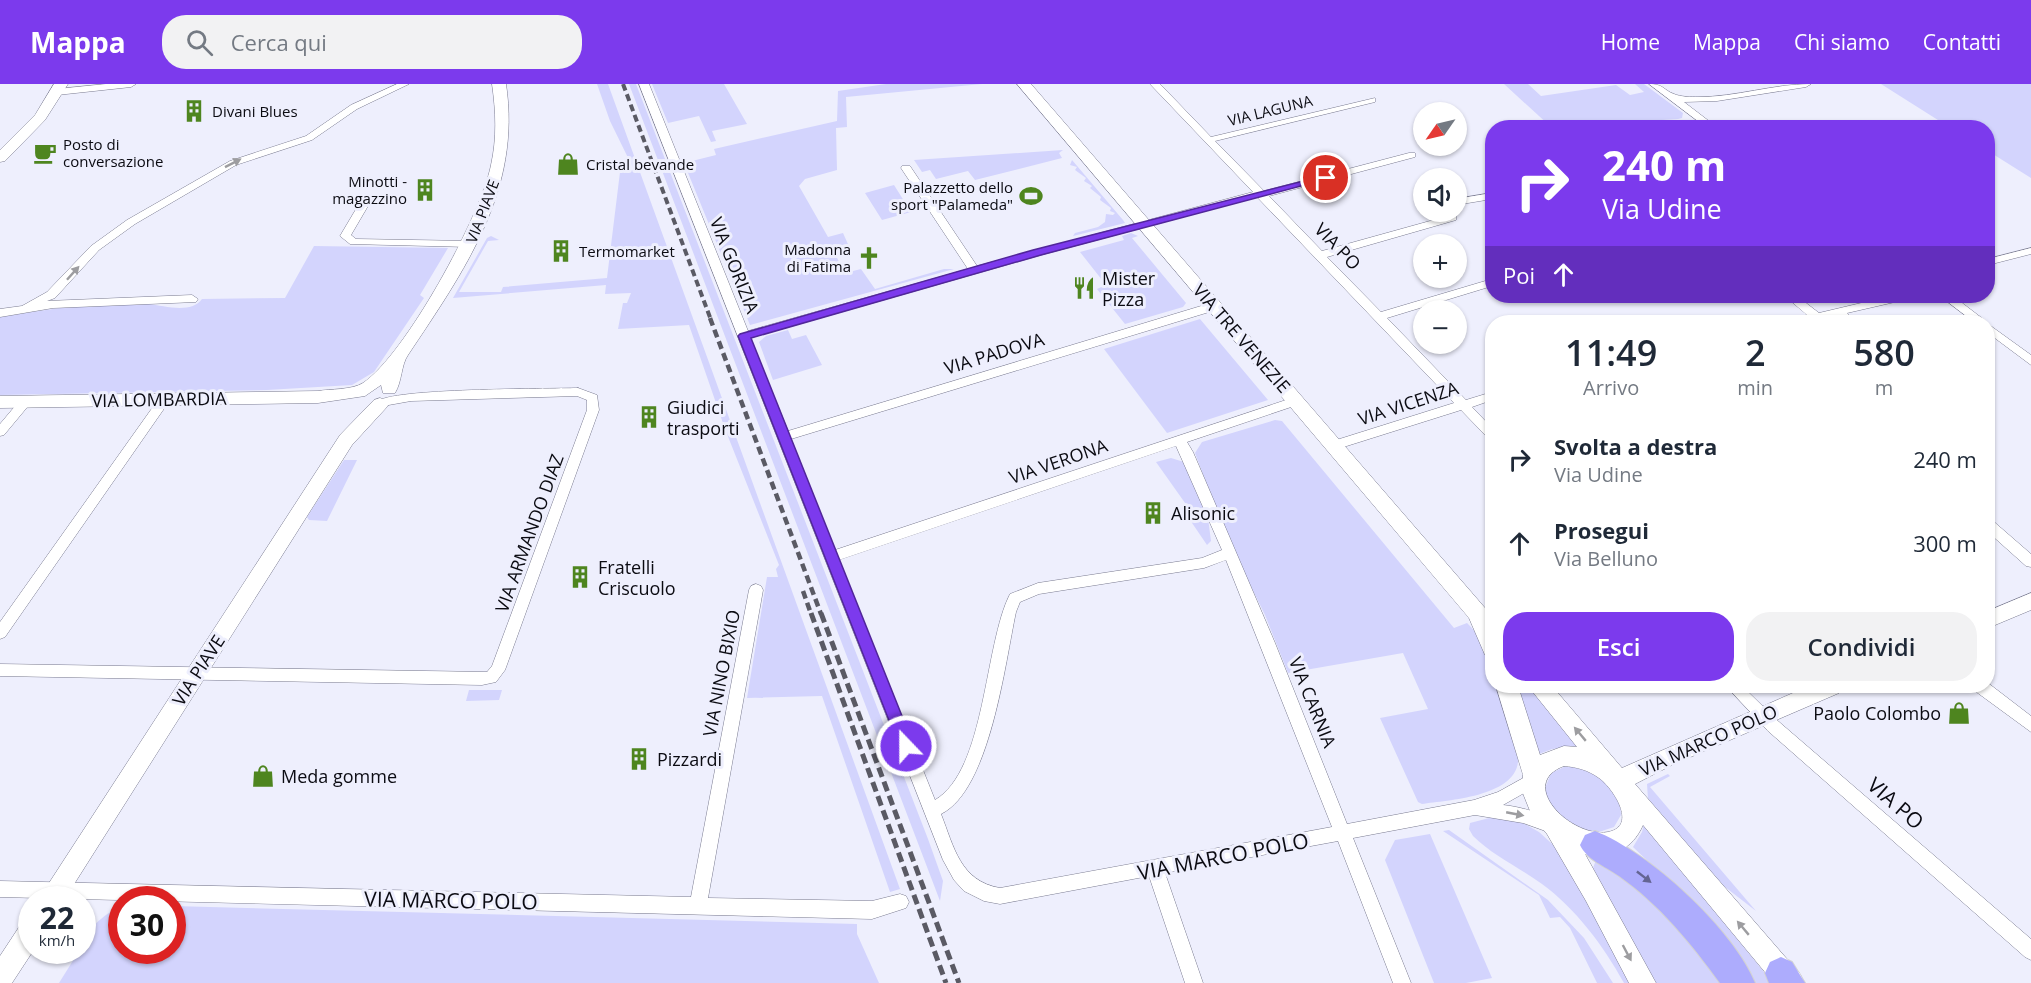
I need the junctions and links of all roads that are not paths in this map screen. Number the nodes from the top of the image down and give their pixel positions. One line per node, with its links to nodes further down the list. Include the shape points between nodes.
1 (131, 84): 9 (street)
2 (404, 84): 36 (street, one-way to 2, via 51,295 95,248 131,222 233,163 309,138 354,107)
3 (499, 84): 25 (street, VIA PIAVE, via 505,118 501,151 488,200)
4 (644, 84): 45 (street, VIA GORIZIA)
5 (1024, 84): 24 (street, VIA TRE VENEZIE)
6 (1155, 84): 15 (street, VIA PO)
7 (1654, 84): 10 (street)
8 (1806, 84): 11 (street)
9 (59, 88): 17 (street, via 40,117)
10 (1669, 96): 11 (street); 13 (street)
11 (1713, 98): 13 (street, via 1694,107)
12 (1372, 100): 15 (street, VIA LAGUNA)
13 (1693, 113): 14 (street)
14 (1703, 120)
15 (1209, 140): 19 (street, VIA PO)
16 (1412, 156): 19 (street)
17 (0, 158)
18 (906, 168): 29 (street)
19 (1261, 194): 24 (street); 27 (street, VIA PO)
20 (1485, 197): 21 (street)
21 (1467, 200)
22 (363, 206): 25 (street, via 345,236 354,243)
23 (1438, 222): 27 (street)
24 (1144, 224): 29 (street); 35 (street, VIA TRE VENEZIE)
25 (470, 244): 46 (street, VIA PIAVE)
26 (2031, 251): 28 (street)
27 (1320, 255): 43 (street, VIA PO)
28 (1995, 260)
29 (974, 270): 45 (street)
30 (1485, 284): 43 (street)
31 (192, 299): 36 (street)
32 (1799, 303): 39 (street)
33 (1875, 303): 37 (street)
34 (1955, 303): 42 (street)
35 (1215, 306): 52 (street, VIA TRE VENEZIE); 58 (street, VIA PADOVA)
36 (27, 307): 38 (street)
37 (1838, 312): 40 (street); 41 (street)
38 (0, 313)
39 (1814, 315)
40 (1825, 315)
41 (1842, 315)
42 (1972, 315)
43 (1379, 317): 55 (street, VIA PO)
44 (1995, 333): 47 (street)
45 (744, 336): 58 (street, VIA GORIZIA)
46 (400, 355): 48 (street, VIA PIAVE); 49 (street, VIA PIAVE)
47 (2030, 359)
48 (363, 396): 49 (street, VIA LOMBARDIA, via 366,406); 51 (street, VIA LOMBARDIA); 59 (street, VIA PIAVE)
49 (385, 397): 59 (street, VIA PIAVE); 74 (street, VIA ARMANDO DIAZ, via 578,392 593,398 582,443 498,670 482,680)
50 (1485, 398): 55 (street, VIA VICENZA)
51 (164, 400): 54 (street, VIA LOMBARDIA); 71 (street)
52 (1296, 401): 60 (street, VIA VERONA); 61 (street, VIA TRE VENEZIE)
53 (0, 402): 54 (street, VIA LOMBARDIA)
54 (25, 402): 57 (street)
55 (1462, 404): 56 (street, VIA PO); 61 (street, VIA VICENZA)
56 (1485, 428)
57 (0, 432)
58 (784, 436): 64 (street, VIA GORIZIA)
59 (346, 440): 74 (street, VIA PIAVE)
60 (1179, 440): 63 (street, VIA CARNIA); 64 (street, VIA VERONA)
61 (1334, 445): 67 (street, VIA TRE VENEZIE)
62 (1995, 531): 65 (street)
63 (1228, 553): 85 (street, via 1204,563 1018,595 1009,612 987,708 962,783 950,800); 87 (street, VIA CARNIA)
64 (831, 556): 85 (street, VIA GORIZIA)
65 (2031, 562)
66 (756, 590): 96 (street, VIA NINO BIXIO)
67 (1461, 592): 70 (street, VIA TRE VENEZIE); 72 (street, VIA TRE VENEZIE)
68 (2031, 601): 69 (street)
69 (1995, 617)
70 (1485, 621)
71 (0, 633)
72 (1485, 636)
73 (0, 670): 74 (street)
74 (197, 673): 90 (street, VIA PIAVE)
75 (1509, 693): 82 (street)
76 (1545, 693): 83 (street, one-way to 76)
77 (1741, 693): 80 (street, VIA PO)
78 (1815, 693): 80 (street, VIA MARCO POLO)
79 (1989, 693): 81 (street)
80 (1762, 716): 83 (street, VIA MARCO POLO); 98 (street, VIA PO)
81 (2031, 725)
82 (1534, 778): 83 (street, via 1550,760 1571,756 1595,763); 84 (street, VIA MARCO POLO); 86 (street, via 1535,800)
83 (1620, 781): 88 (street, via 1632,806 1631,827 1617,841); 100 (street, one-way to 83)
84 (1474, 808): 86 (street, VIA MARCO POLO, one-way to 86, via 1523,815); 87 (street, VIA MARCO POLO)
85 (932, 810): 92 (street, VIA GORIZIA, via 955,869)
86 (1555, 828): 88 (street); 103 (street, one-way to 103, via 1595,892)
87 (1344, 832): 89 (street, VIA MARCO POLO); 102 (street, VIA CARNIA)
88 (1595, 845): 104 (highway, one-way to 104, via 1636,870 1667,897)
89 (1155, 869): 92 (street, VIA MARCO POLO, via 1000,896); 101 (street)
90 (59, 886)
91 (0, 888): 93 (street, VIA MARCO POLO)
92 (973, 888)
93 (18, 890)
94 (96, 896): 96 (street, VIA MARCO POLO)
95 (900, 902): 96 (street, VIA MARCO POLO, via 872,910)
96 (698, 906)
97 (18, 951): 99 (street)
98 (2031, 951)
99 (0, 979)
100 (1787, 980)
101 (1194, 983)
102 (1402, 983)
103 (1643, 983)
104 (1739, 983)

